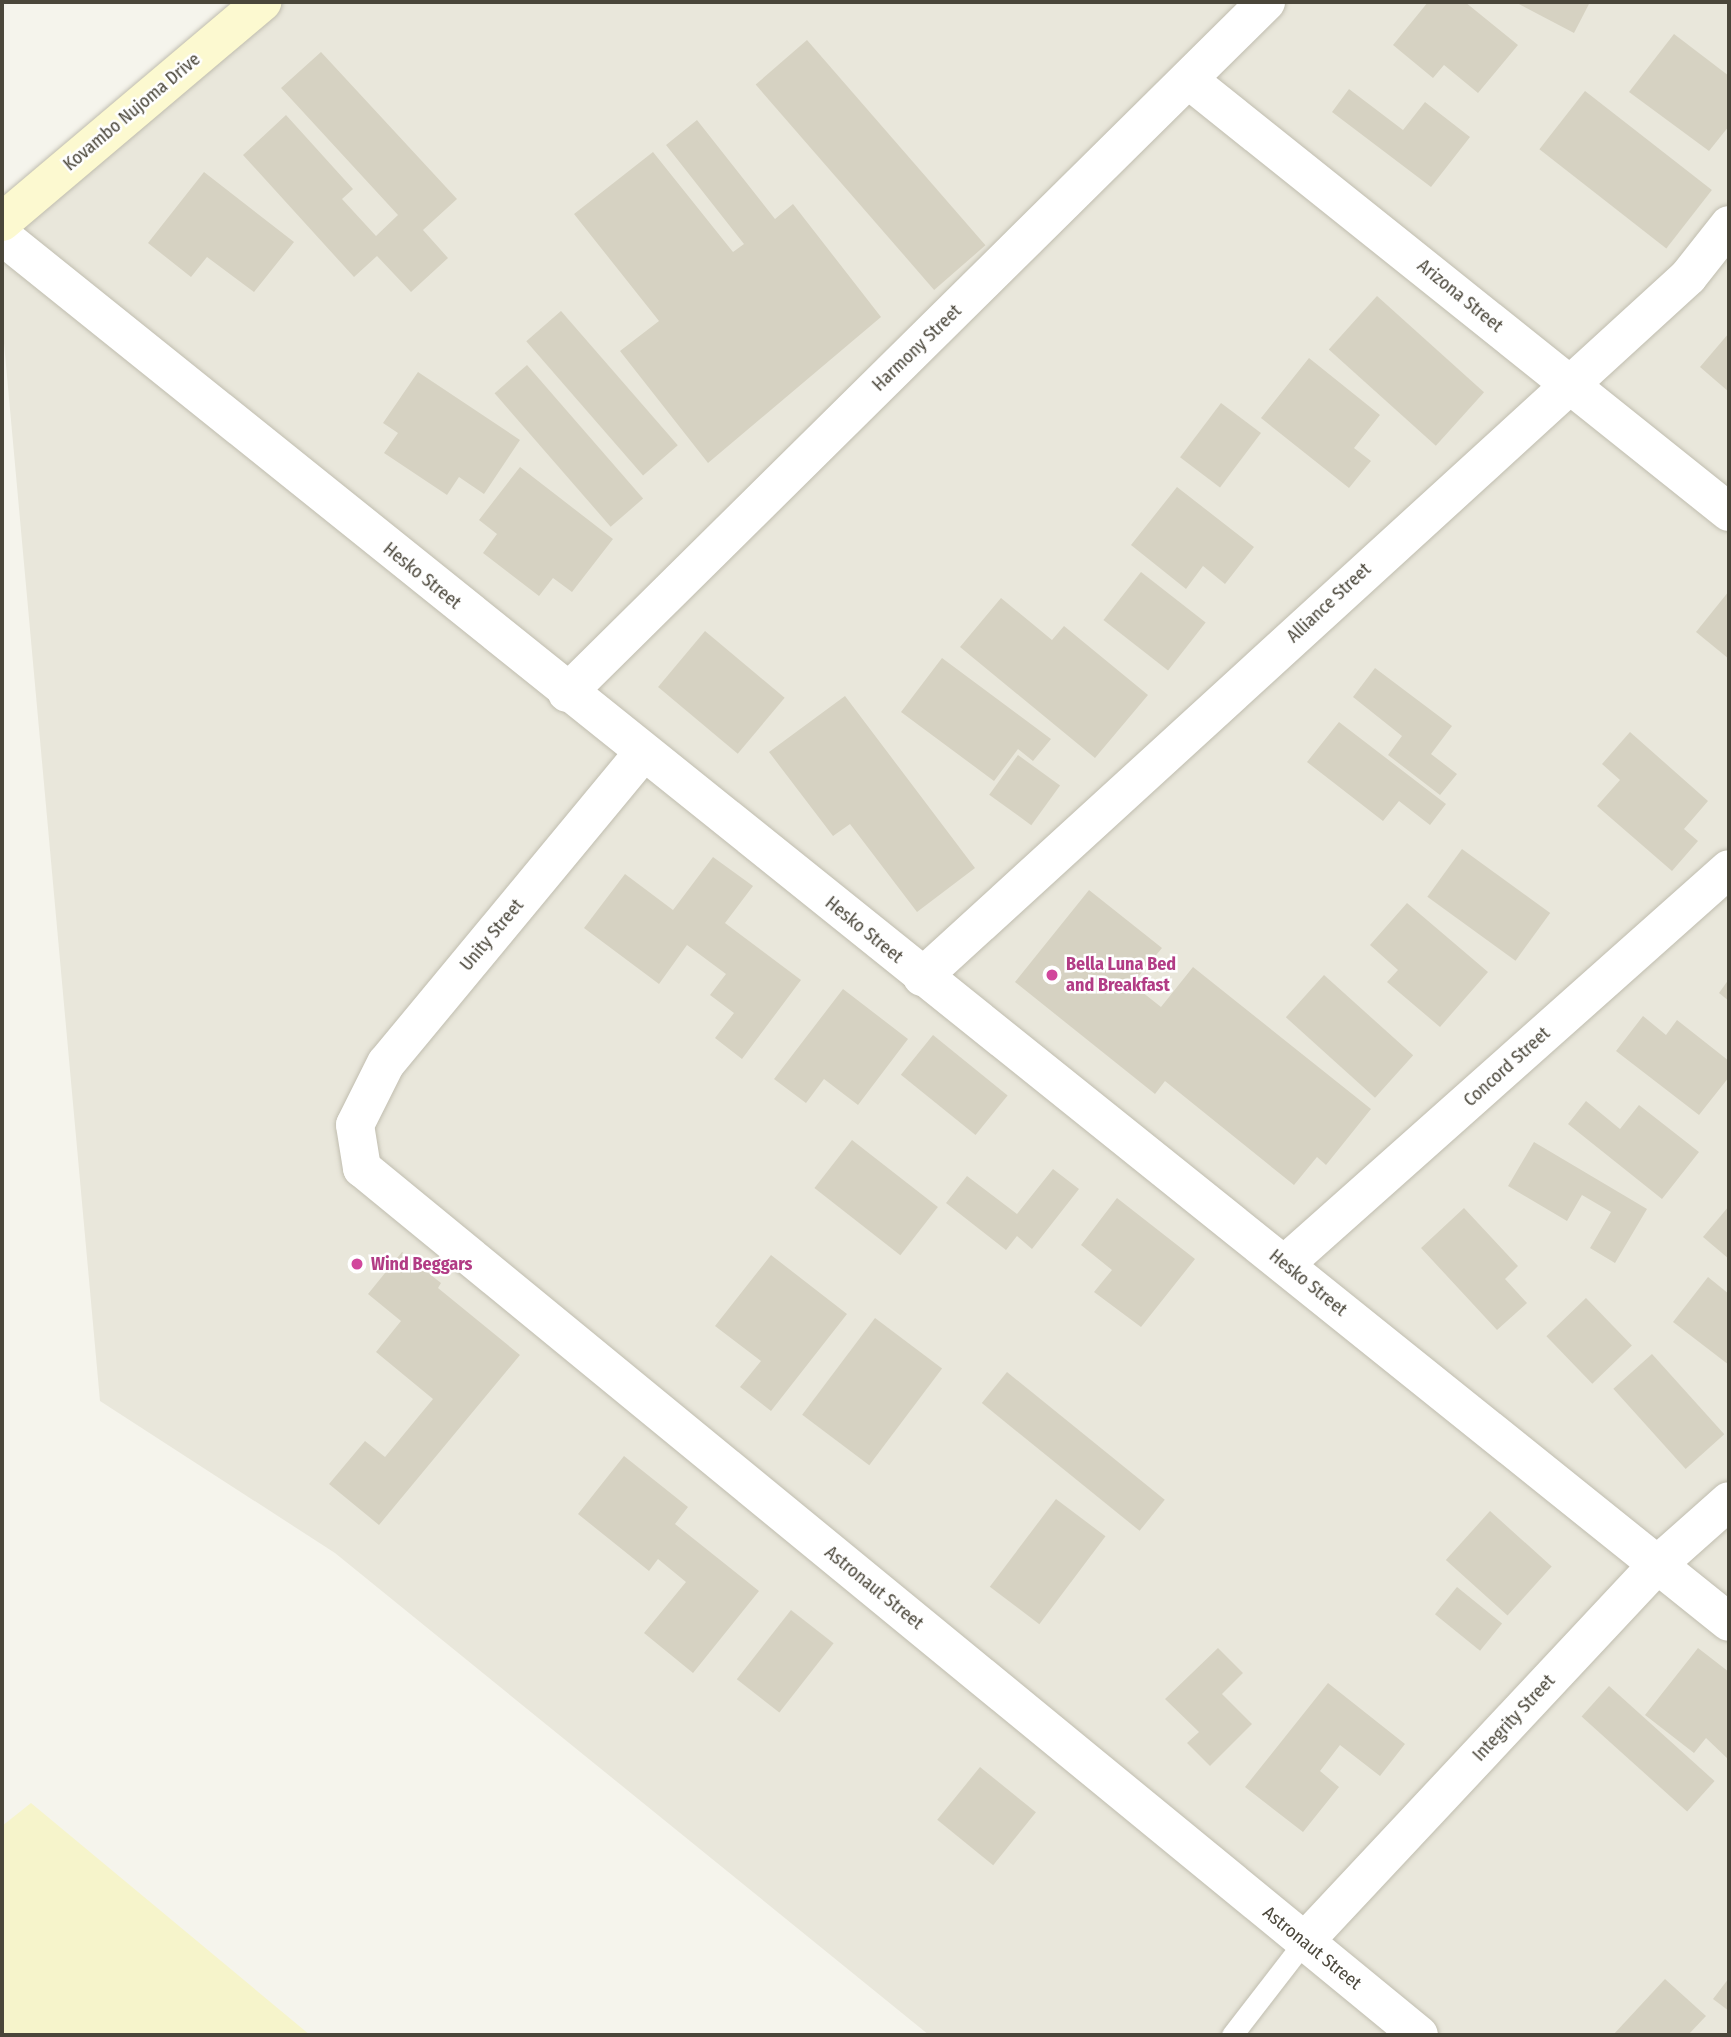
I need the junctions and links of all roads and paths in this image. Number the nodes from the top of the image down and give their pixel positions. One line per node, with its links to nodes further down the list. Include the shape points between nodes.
1 (262, 2): 4 (street, Kovambo Nujoma Drive)
2 (1266, 2): 3 (street, Harmony Street)
3 (1191, 80): 7 (street, Arizona Street); 9 (street, Harmony Street)
4 (2, 222)
5 (1729, 225): 7 (street, Alliance Street, via 1688,277)
6 (2, 236): 9 (street, Hesko Street)
7 (1570, 383): 8 (street, Arizona Street); 12 (street, Alliance Street)
8 (1729, 512)
9 (566, 693): 10 (street, Hesko Street)
10 (642, 754): 12 (street, Hesko Street); 13 (street, Unity Street, via 386,1063)
11 (1729, 869): 14 (street, Concord Street)
12 (922, 977): 14 (street, Hesko Street)
13 (355, 1125): 18 (street, Astronaut Street, via 362,1168)
14 (1285, 1264): 16 (street, Hesko Street)
15 (1729, 1501): 16 (street, Integrity Street)
16 (1657, 1565): 17 (street, Hesko Street); 18 (street, Integrity Street)
17 (1729, 1622)
18 (1304, 1942): 19 (lane); 20 (street, Astronaut Street)
19 (1232, 2035)
20 (1419, 2035)

